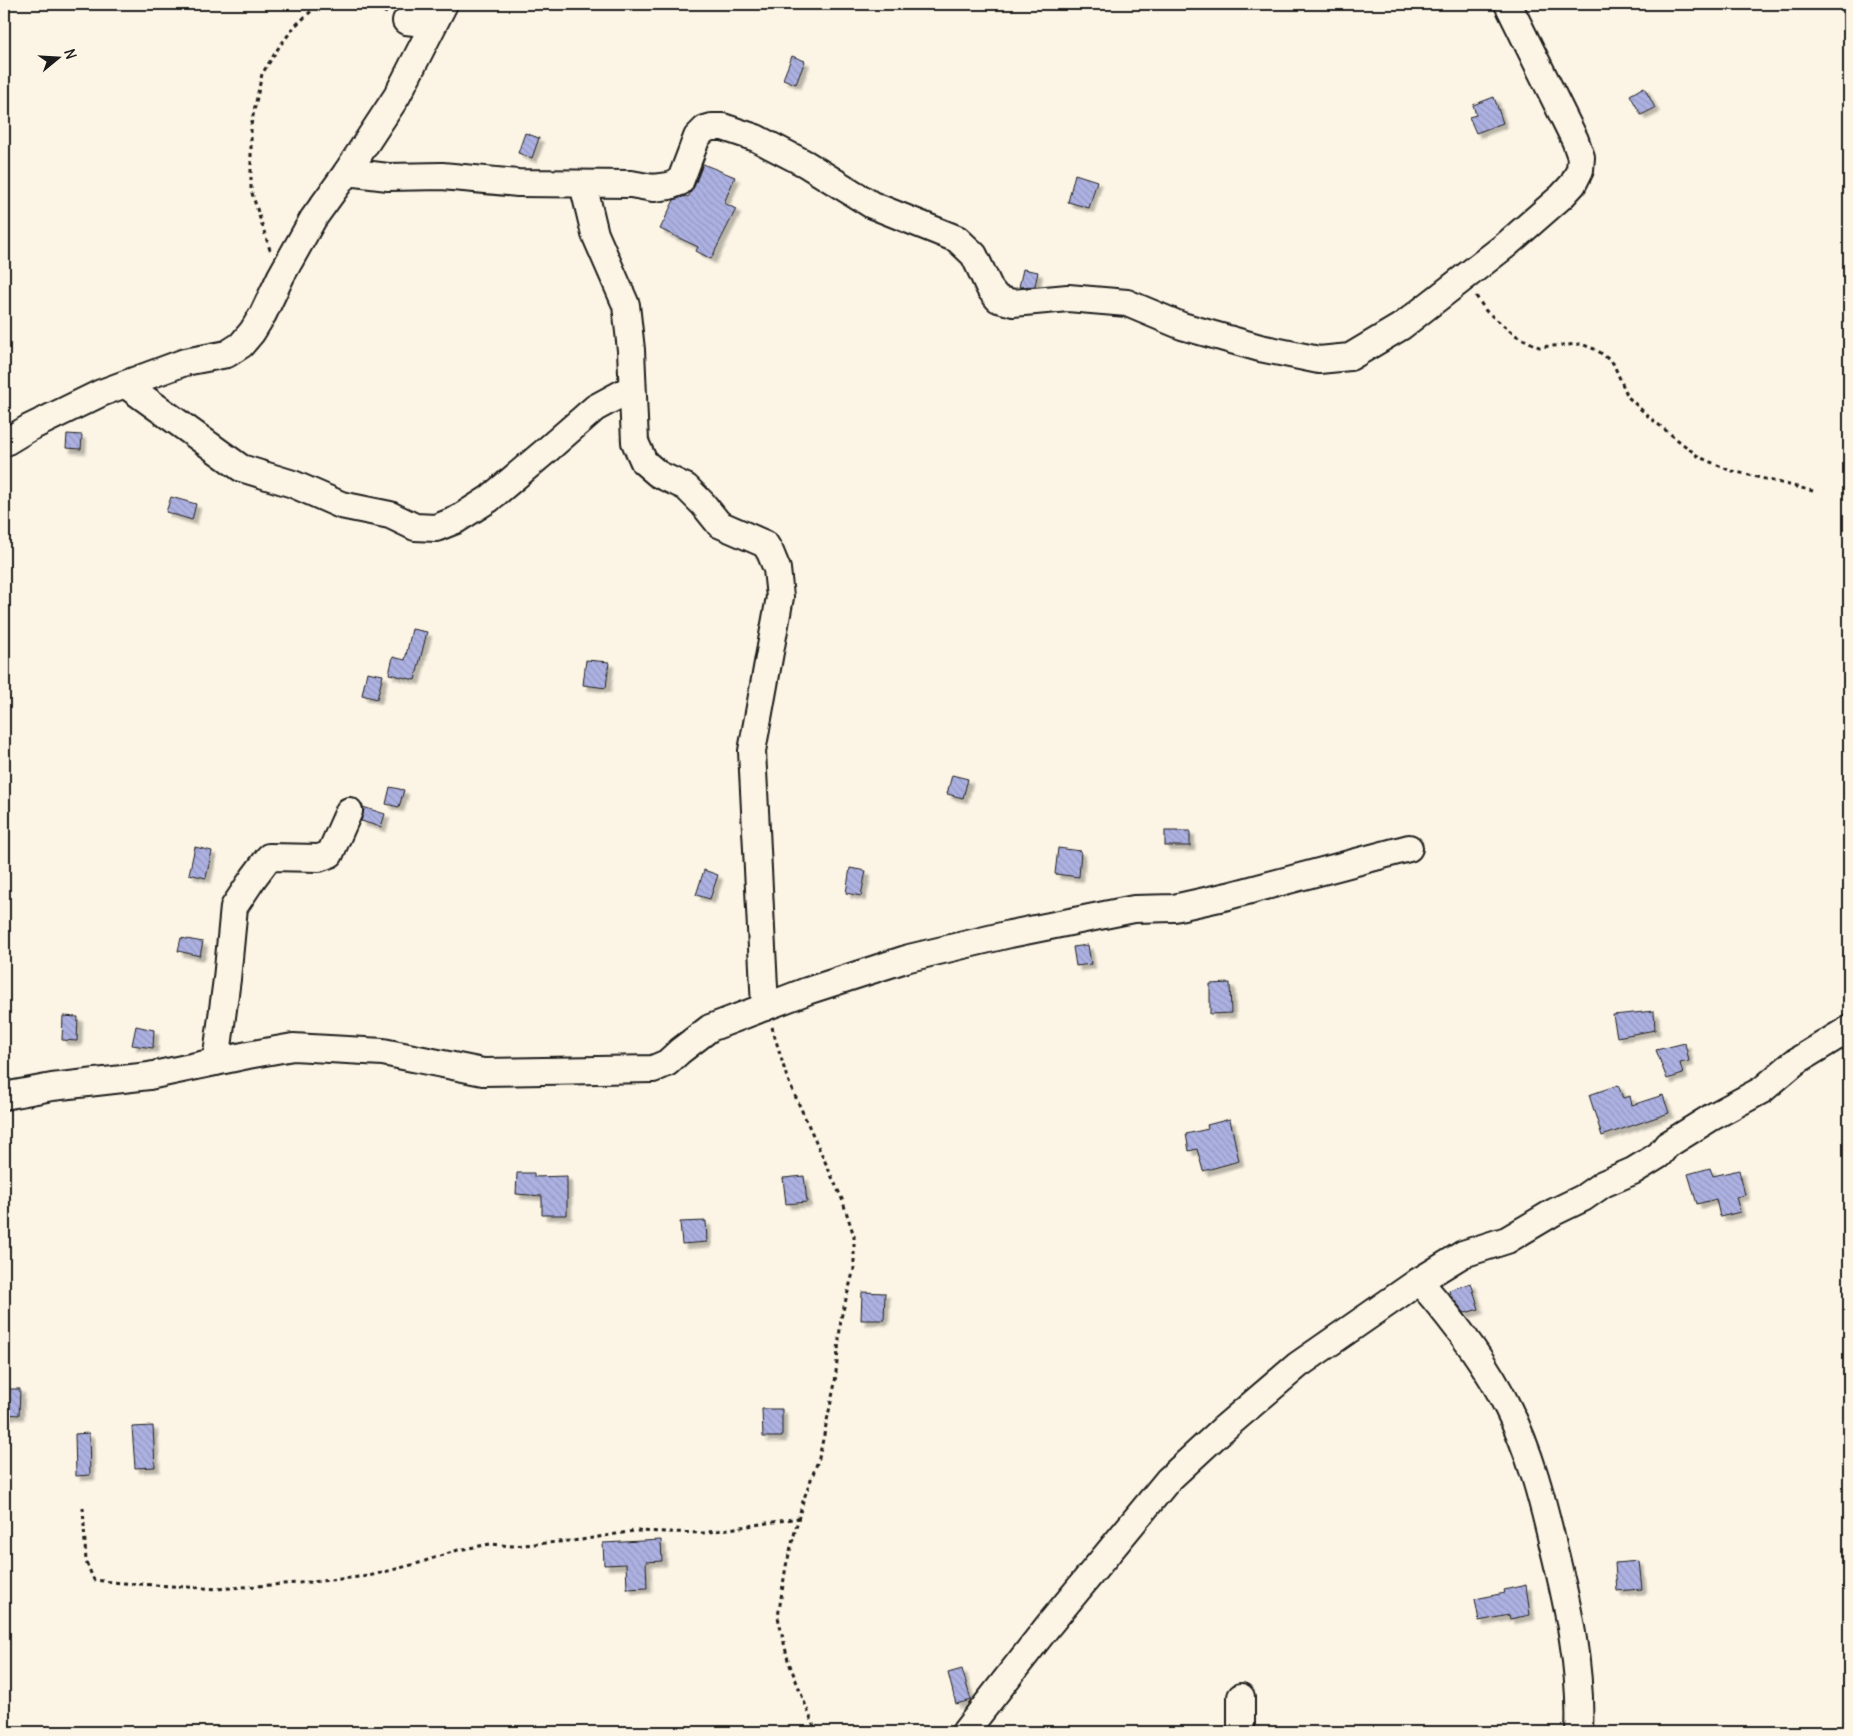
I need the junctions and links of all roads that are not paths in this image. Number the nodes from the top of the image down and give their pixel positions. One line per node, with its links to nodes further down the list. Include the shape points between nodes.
1 (1508, 4): 5 (street, via 1575,140 1581,157 1580,170 1562,196 1464,279 1402,326 1350,357 1319,360 1260,348 1182,326 1127,303 1068,298 1013,302 998,299 974,255 957,239 872,205 806,164 756,138 723,127 712,126 697,137 678,184 653,188 632,184)
2 (439, 14): 3 (street); 4 (street, via 397,96)
3 (406, 21)
4 (347, 172): 5 (street, via 388,177 442,176 518,183); 6 (street, via 314,219 252,332 240,345 227,354 185,362)
5 (583, 184): 7 (street, via 595,234 626,305)
6 (126, 385): 7 (street, via 241,468 293,484 340,505 390,515 416,527 436,528 456,520 489,499 595,408); 8 (street, via 62,410)
7 (632, 388): 11 (street, via 635,442 644,462 658,474 686,487 719,524 764,544 777,569 780,597 752,751)
8 (4, 443)
9 (349, 811): 13 (street, via 330,854 318,858 269,857 234,907)
10 (1409, 848): 11 (street, via 1174,908 1126,910 909,958)
11 (765, 1007): 13 (street, via 710,1028 667,1063 653,1069 483,1072 382,1052 293,1047)
12 (1849, 1029): 15 (street, via 1796,1062 1762,1090 1667,1145 1659,1155 1632,1171 1507,1240 1463,1254)
13 (216, 1062): 14 (street, via 149,1076)
14 (4, 1096)
15 (1419, 1281): 17 (street, via 1298,1365 1168,1480); 19 (street, via 1465,1337 1508,1406 1537,1480 1566,1599 1577,1671)
16 (1241, 1697): 18 (street)
17 (965, 1732)
18 (1241, 1732)
19 (1580, 1732)

